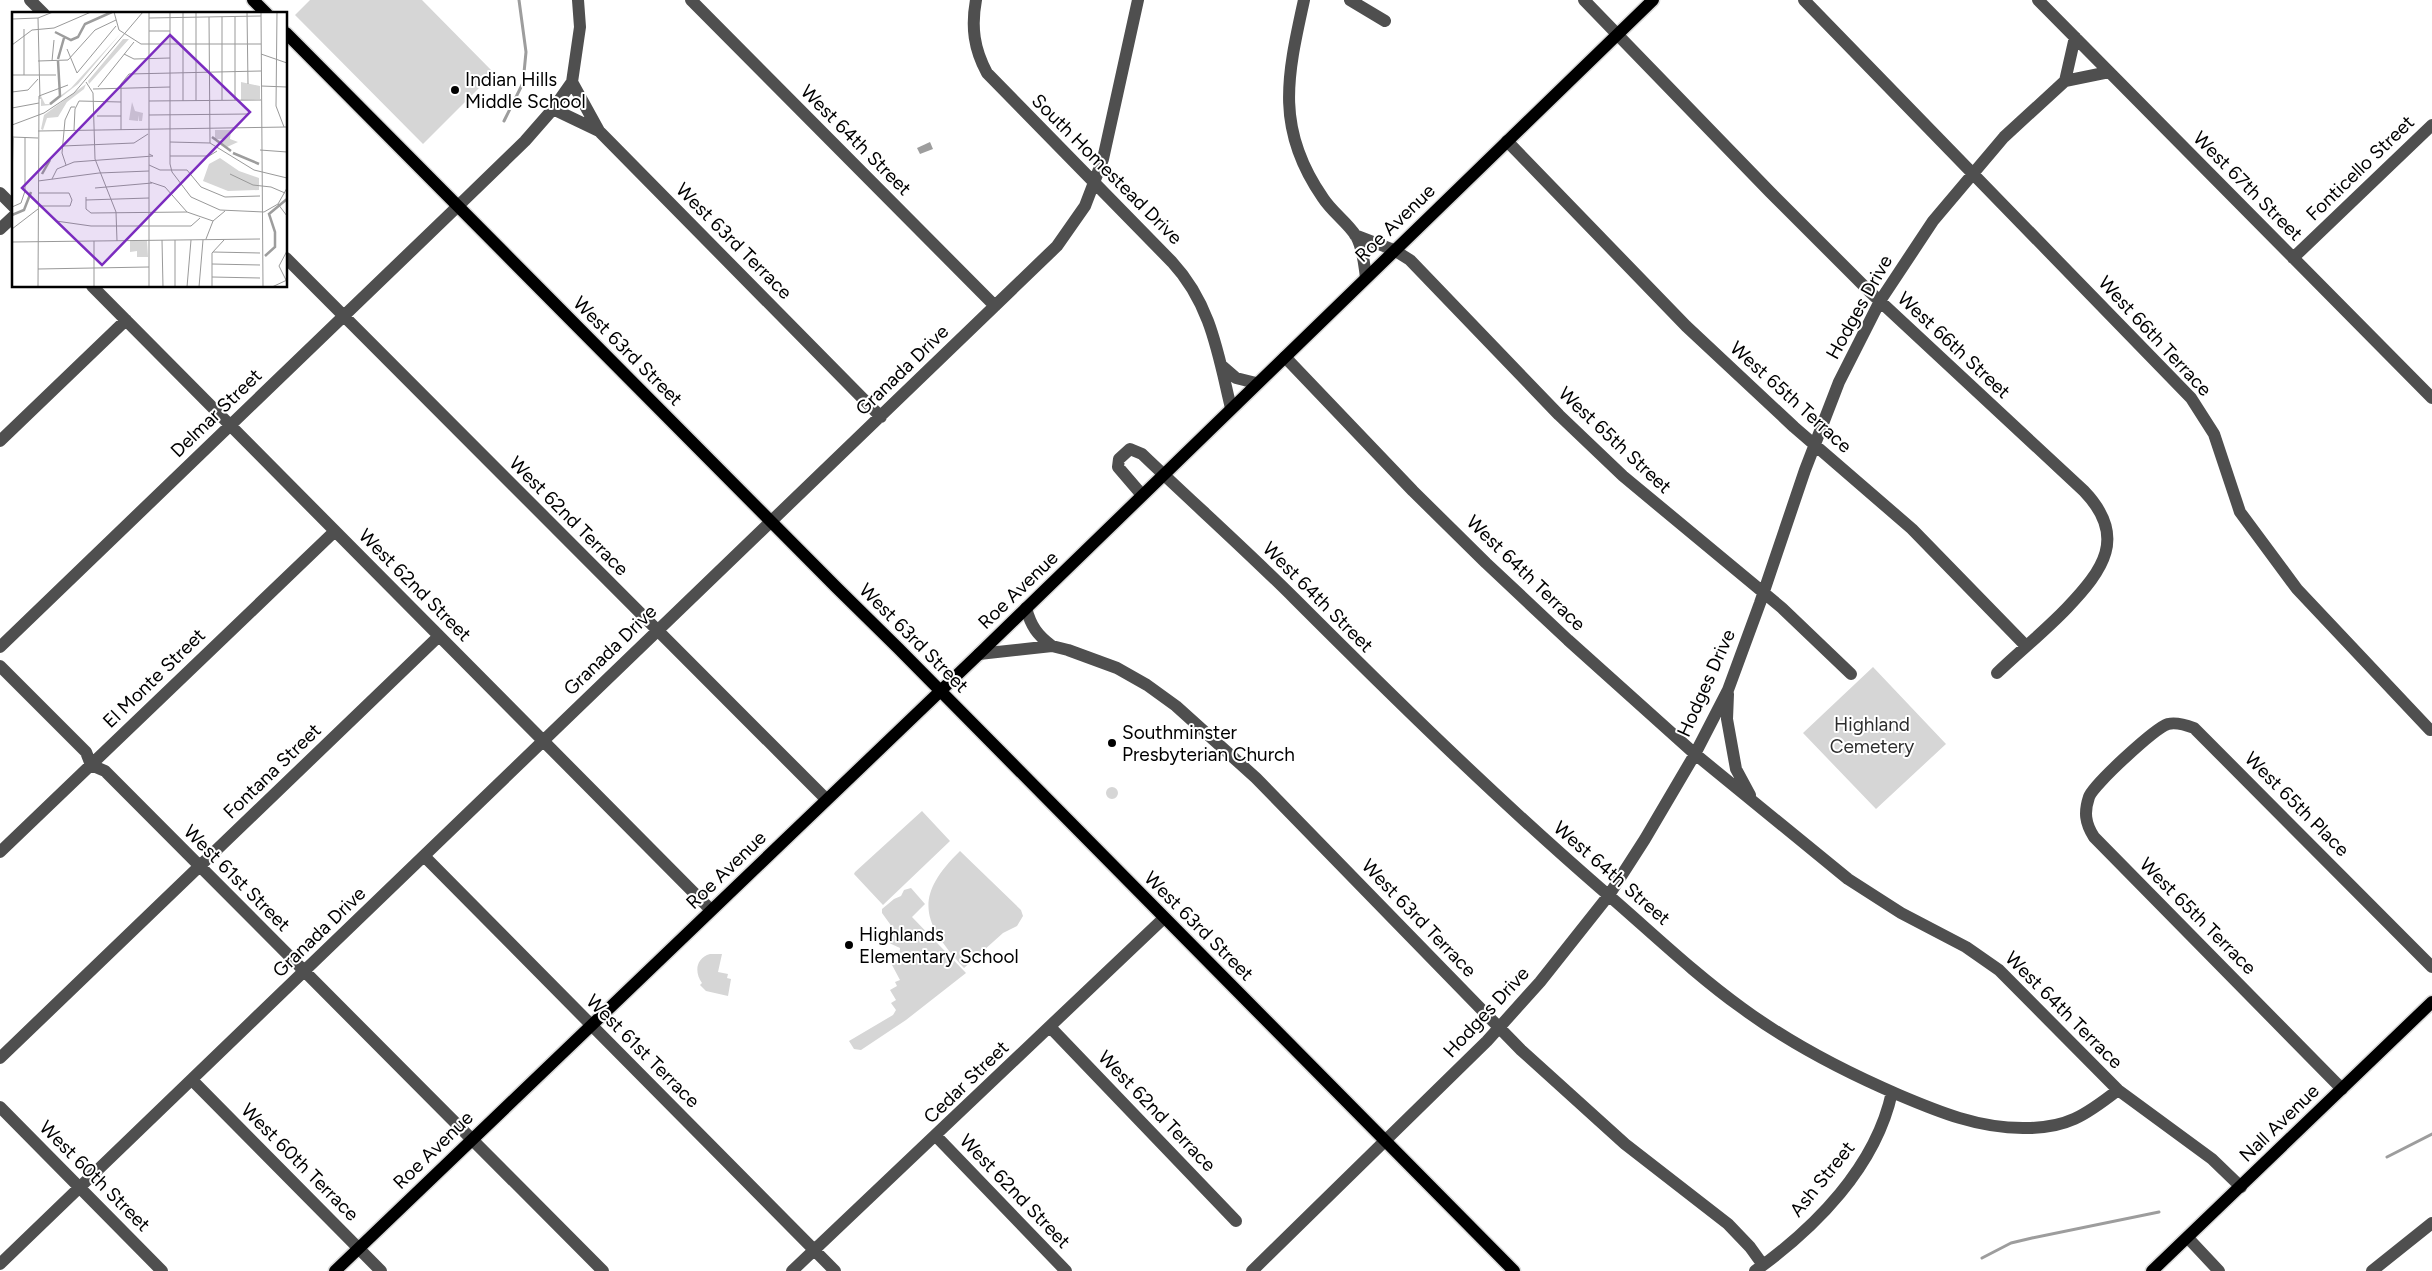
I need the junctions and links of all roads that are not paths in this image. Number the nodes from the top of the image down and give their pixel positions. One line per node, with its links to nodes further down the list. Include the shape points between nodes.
1 (30, 0): 13 (street)
2 (254, 0): 14 (main road)
3 (578, 0): 21 (street, via 580,27)
4 (691, 0): 40 (street, West 64th Street)
5 (976, 0): 27 (street, South Homestead Drive, via 974,39 988,73)
6 (1138, 0): 27 (street, Granada Drive, via 1103,159)
7 (1304, 0): 33 (street, West 65th Street, via 1290,70 1288,99 1292,133 1311,181)
8 (1350, 0): 15 (street)
9 (1584, 0): 17 (street, West 66th Street)
10 (1652, 0): 17 (main road, Roe Avenue)
11 (1804, 0): 26 (street, West 66th Terrace)
12 (2038, 0): 18 (street, West 67th Street)
13 (42, 12)
14 (265, 12)
15 (1385, 21)
16 (288, 35): 30 (main road, West 63rd Street)
17 (1617, 35): 25 (main road, Roe Avenue); 39 (street, West 66th Street)
18 (2075, 37): 19 (street, West 67th Street); 20 (street)
19 (2109, 72): 20 (street); 35 (street, West 67th Street)
20 (2065, 80): 26 (street, Hodges Drive, via 2004,137)
21 (572, 82): 22 (street, Delmar Street); 24 (street, West 63rd Terrace)
22 (553, 109): 24 (street); 30 (street, Delmar Street)
23 (2432, 125): 35 (street, Fonticello Street)
24 (599, 131): 48 (street, West 63rd Terrace)
25 (1507, 141): 34 (main road, Roe Avenue); 51 (street, West 65th Terrace, via 1686,326)
26 (1972, 173): 39 (street, Hodges Drive, via 1933,221); 69 (street, West 66th Terrace, via 2191,398 2214,434 2240,512 2297,589)
27 (1094, 183): 40 (street, Granada Drive, via 1085,206 1057,246); 44 (street, South Homestead Drive, via 1172,262 1197,293 1208,317)
28 (0, 193): 29 (street)
29 (12, 205)
30 (458, 206): 41 (street, Delmar Street); 54 (main road, West 63rd Street)
31 (12, 218): 32 (street)
32 (0, 230)
33 (1355, 235): 34 (street, West 65th Street); 37 (street, West 65th Street)
34 (1394, 250): 37 (main road, Roe Avenue); 56 (street, West 65th Street, via 1410,260 1559,415 1623,476)
35 (2293, 258): 46 (street, West 67th Street)
36 (288, 260): 41 (street, West 62nd Terrace)
37 (1366, 277): 43 (main road, Roe Avenue)
38 (94, 288): 42 (street, West 62nd Street)
39 (1880, 301): 51 (street, Hodges Drive, via 1839,382); 61 (street, West 66th Street, via 2084,491 2104,518 2107,547 2096,574 2056,619)
40 (995, 306): 48 (street, Granada Drive)
41 (344, 316): 49 (street, Delmar Street); 58 (street, West 62nd Terrace)
42 (126, 320): 49 (street, West 62nd Street); 50 (street)
43 (1285, 357): 45 (main road, Roe Avenue); 71 (street, West 64th Terrace, via 1486,563)
44 (1221, 365): 45 (street, via 1236,378); 47 (street, South Homestead Drive)
45 (1256, 383): 47 (main road, Roe Avenue)
46 (2432, 398)
47 (1231, 408): 52 (main road, Roe Avenue)
48 (881, 417): 54 (street, Granada Drive)
49 (231, 426): 55 (street, West 62nd Street); 62 (street, Delmar Street)
50 (0, 441)
51 (1814, 445): 56 (street, Hodges Drive); 61 (street, West 65th Terrace, via 1912,529)
52 (1163, 474): 53 (main road, Roe Avenue); 53 (street, via 1135,449 1122,455 1117,463 1119,471); 79 (street, West 64th Street, via 1270,574 1416,722)
53 (1142, 495): 57 (main road, Roe Avenue)
54 (771, 523): 58 (street, Granada Drive); 67 (main road, West 63rd Street)
55 (335, 531): 59 (street, West 62nd Street); 73 (street, El Monte Street)
56 (1763, 593): 66 (street, West 65th Street); 68 (street, Hodges Drive)
57 (1026, 608): 60 (street, West 63rd Terrace, via 1033,628); 63 (main road, Roe Avenue)
58 (656, 631): 70 (street, Granada Drive); 74 (street, West 62nd Terrace)
59 (439, 636): 70 (street, West 62nd Street); 78 (street, Fontana Street)
60 (1052, 646): 63 (street, West 63rd Terrace); 87 (street, West 63rd Terrace, via 1117,668 1176,706 1256,778)
61 (2026, 646): 65 (street)
62 (0, 647)
63 (979, 654): 67 (main road, Roe Avenue)
64 (0, 666): 73 (street, West 61st Street, via 86,752)
65 (1997, 673)
66 (1850, 674)
67 (940, 690): 74 (main road, Roe Avenue); 81 (main road, West 63rd Street)
68 (1728, 690): 71 (street, Hodges Drive); 75 (street, West 64th Terrace, via 1727,719 1736,769)
69 (2430, 730)
70 (543, 741): 77 (street, Granada Drive); 80 (street, West 62nd Street)
71 (1695, 754): 75 (street, West 64th Terrace); 79 (street, Hodges Drive)
72 (2124, 760): 82 (street, West 65th Place, via 2153,732 2168,724 2194,728); 90 (street, West 65th Terrace, via 2090,795 2085,814 2087,826 2094,837)
73 (91, 765): 76 (street, El Monte Street); 78 (street, West 61st Street, via 105,772)
74 (826, 799): 80 (main road, Roe Avenue)
75 (1755, 803): 91 (street, West 64th Terrace, via 1848,879 1901,913 1966,947 1999,970)
76 (0, 852)
77 (424, 856): 83 (street, Granada Drive); 85 (street, West 61st Terrace)
78 (200, 867): 83 (street, West 61st Street); 88 (street, Fontana Street)
79 (1609, 895): 87 (street, Hodges Drive, via 1540,982); 92 (street, West 64th Street, via 1703,978 1749,1013 1804,1049)
80 (711, 910): 85 (main road, Roe Avenue)
81 (1164, 918): 86 (street, Cedar Street); 96 (main road, West 63rd Street)
82 (2432, 967)
83 (304, 972): 89 (street, Granada Drive); 95 (street, West 61st Street)
84 (2432, 1002): 90 (main road, Nall Avenue)
85 (590, 1025): 95 (main road, Roe Avenue); 103 (street, West 61st Terrace)
86 (1050, 1027): 94 (street, Cedar Street); 99 (street, West 62nd Terrace)
87 (1499, 1027): 96 (street, Hodges Drive); 105 (street, West 63rd Terrace, via 1586,1111 1728,1224 1750,1247)
88 (0, 1058)
89 (192, 1080): 98 (street, Granada Drive); 102 (street, West 60th Terrace)
90 (2342, 1089): 97 (main road, Nall Avenue)
91 (2118, 1090): 92 (street, West 64th Street, via 2085,1116 2053,1126 2025,1128 1992,1126 1954,1118); 97 (street, West 64th Terrace, via 2212,1159)
92 (1892, 1092): 105 (street, Ash Street, via 1883,1123 1850,1180 1822,1214)
93 (0, 1107): 98 (street, West 60th Street)
94 (936, 1136): 103 (street, Cedar Street); 112 (street, West 62nd Street)
95 (470, 1140): 102 (main road, Roe Avenue); 109 (street, West 61st Street)
96 (1385, 1141): 113 (street, Hodges Drive); 114 (main road, West 63rd Street)
97 (2241, 1186): 101 (main road, Nall Avenue)
98 (80, 1187): 104 (street, Granada Drive); 106 (street, West 60th Street)
99 (1236, 1221)
100 (2432, 1223): 117 (street)
101 (2188, 1238): 115 (main road, Nall Avenue); 116 (street)
102 (359, 1248): 107 (main road, Roe Avenue); 108 (street, West 60th Terrace)
103 (815, 1251): 110 (street, Cedar Street); 111 (street, West 61st Terrace)
104 (0, 1264)
105 (1759, 1268)
106 (162, 1271)
107 (335, 1271)
108 (381, 1271)
109 (603, 1271)
110 (792, 1271)
111 (835, 1271)
112 (1066, 1271)
113 (1252, 1271)
114 (1514, 1271)
115 (2152, 1271)
116 (2219, 1271)
117 (2372, 1271)

